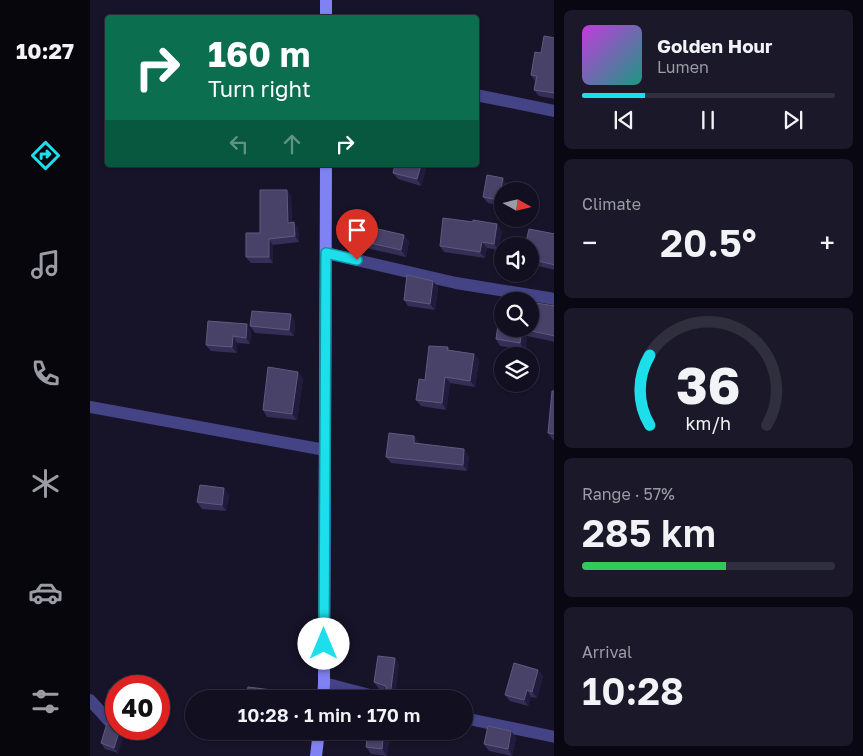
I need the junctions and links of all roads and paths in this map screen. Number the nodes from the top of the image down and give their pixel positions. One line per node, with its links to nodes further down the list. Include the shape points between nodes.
1 (326, 0): 2 (street)
2 (326, 15)
3 (479, 95): 4 (street)
4 (554, 111)
5 (326, 167): 6 (street)
6 (326, 253): 7 (street, via 456,283); 9 (street)
7 (554, 299)
8 (90, 407): 9 (street)
9 (325, 450): 10 (street)
10 (324, 683): 11 (street); 12 (street)
11 (324, 690)
12 (351, 690)
13 (90, 700): 14 (street)
14 (105, 717)
15 (473, 720): 16 (street)
16 (554, 737)
17 (318, 740): 18 (street)
18 (316, 756)

